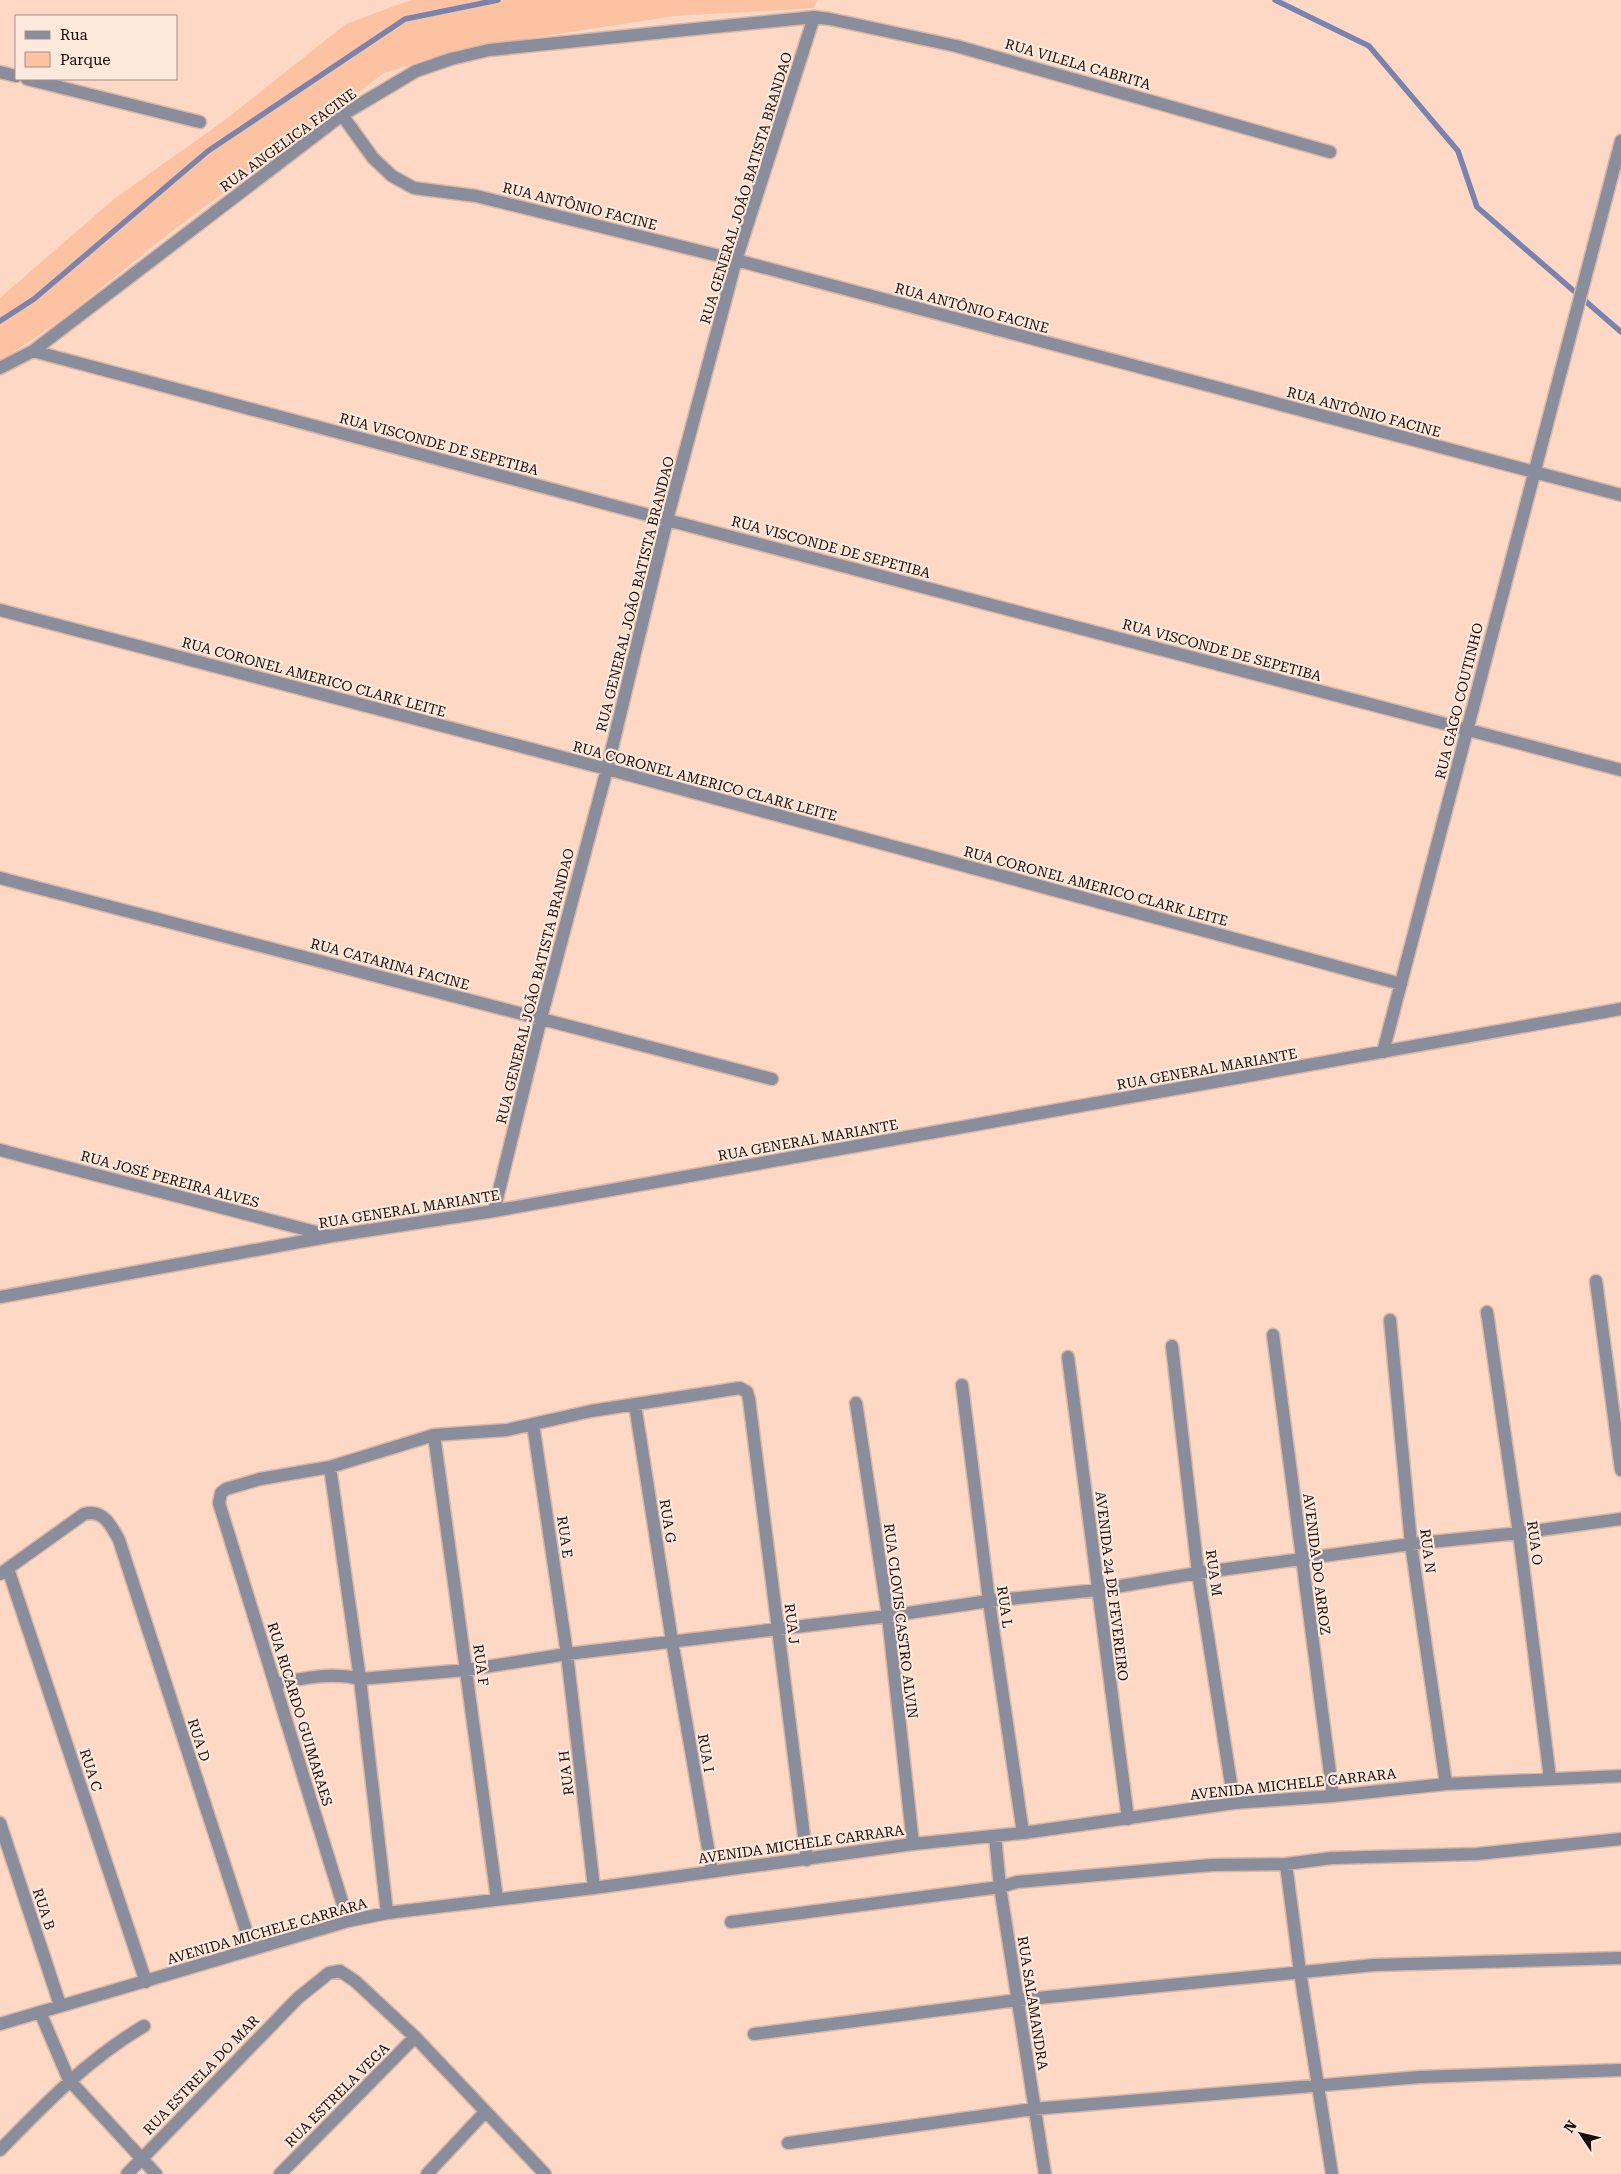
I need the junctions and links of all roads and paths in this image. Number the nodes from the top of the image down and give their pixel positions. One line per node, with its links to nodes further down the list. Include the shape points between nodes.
1 (814, 18): 5 (street, RUA ANGELICA FACINE, via 489,50 416,71); 8 (street, RUA VILELA CABRITA, via 956,46); 10 (street, RUA GENERAL JOÃO BATISTA BRANDAO)
2 (0, 72): 3 (street)
3 (15, 76)
4 (31, 80): 6 (street)
5 (342, 115): 10 (street, RUA ANTÔNIO FACINE, via 373,158 392,176 414,188 476,196); 11 (street, RUA ANGELICA FACINE)
6 (200, 122)
7 (1621, 141): 9 (street, RUA GAGO COUTINHO)
8 (1330, 152)
9 (1616, 180): 13 (street, RUA GAGO COUTINHO, via 1593,249)
10 (736, 260): 13 (street, RUA ANTÔNIO FACINE); 15 (street, RUA GENERAL JOÃO BATISTA BRANDAO)
11 (33, 351): 12 (street, RUA ANGELICA FACINE); 15 (street, RUA VISCONDE DE SEPETIBA)
12 (0, 368)
13 (1533, 473): 14 (street, RUA ANTÔNIO FACINE); 17 (street, RUA GAGO COUTINHO)
14 (1621, 495)
15 (667, 520): 17 (street, RUA VISCONDE DE SEPETIBA); 18 (street, RUA GENERAL JOÃO BATISTA BRANDAO)
16 (0, 610): 18 (street, RUA CORONEL AMERICO CLARK LEITE)
17 (1467, 729): 19 (street, RUA VISCONDE DE SEPETIBA); 21 (street, RUA GAGO COUTINHO)
18 (607, 770): 21 (street, RUA CORONEL AMERICO CLARK LEITE); 23 (street, RUA GENERAL JOÃO BATISTA BRANDAO)
19 (1621, 770)
20 (0, 878): 23 (street, RUA CATARINA FACINE)
21 (1401, 984): 24 (street, RUA GAGO COUTINHO)
22 (1621, 1009): 24 (street, RUA GENERAL MARIANTE)
23 (541, 1018): 25 (street, RUA CATARINA FACINE); 27 (street, RUA GENERAL JOÃO BATISTA BRANDAO)
24 (1383, 1052): 27 (street, RUA GENERAL MARIANTE)
25 (772, 1079)
26 (0, 1150): 28 (street, RUA JOSÉ PEREIRA ALVES)
27 (494, 1211): 28 (street, RUA GENERAL MARIANTE)
28 (332, 1236): 30 (street, RUA GENERAL MARIANTE)
29 (1596, 1281): 42 (street)
30 (0, 1297)
31 (1487, 1312): 44 (street, RUA O)
32 (1390, 1320): 45 (street, RUA N)
33 (1273, 1335): 46 (street, AVENIDA DO ARROZ)
34 (1172, 1346): 48 (street, RUA M)
35 (1068, 1357): 49 (street, AVENIDA 24 DE FEVEREIRO)
36 (962, 1385): 50 (street, RUA L)
37 (856, 1403): 51 (street, RUA CLOVIS CASTRO ALVIN)
38 (635, 1405): 39 (street); 52 (street, RUA J, via 740,1388 747,1392); 53 (street, RUA G)
39 (533, 1424): 40 (street, via 507,1430); 54 (street, RUA E)
40 (434, 1435): 41 (street); 55 (street, RUA F)
41 (330, 1467): 56 (street); 57 (street, RUA RICARDO GUIMARAES, via 260,1479 226,1489 219,1498)
42 (1621, 1470)
43 (1621, 1520): 44 (street)
44 (1519, 1533): 45 (street); 59 (street, RUA O)
45 (1411, 1544): 46 (street); 60 (street, RUA N)
46 (1301, 1559): 48 (street); 61 (street, AVENIDA DO ARROZ)
47 (4, 1571): 78 (street, RUA D, via 84,1514 100,1514 112,1528 119,1540); 81 (street, RUA C)
48 (1198, 1573): 49 (street); 62 (street, RUA M)
49 (1097, 1590): 50 (street); 63 (street, AVENIDA 24 DE FEVEREIRO)
50 (989, 1601): 51 (street); 65 (street, RUA L)
51 (888, 1616): 52 (street); 68 (street, RUA CLOVIS CASTRO ALVIN)
52 (777, 1629): 53 (street); 69 (street, RUA J)
53 (672, 1641): 54 (street); 71 (street, RUA I)
54 (567, 1654): 55 (street); 73 (street, RUA H)
55 (466, 1670): 56 (street); 74 (street, RUA F)
56 (360, 1679): 57 (street, via 348,1676 307,1677); 75 (street)
57 (276, 1684): 76 (street, RUA RICARDO GUIMARAES)
58 (1621, 1776): 59 (street, AVENIDA MICHELE CARRARA)
59 (1550, 1778): 60 (street, AVENIDA MICHELE CARRARA)
60 (1446, 1784): 61 (street, AVENIDA MICHELE CARRARA)
61 (1333, 1796): 62 (street, AVENIDA MICHELE CARRARA)
62 (1234, 1803): 63 (street, AVENIDA MICHELE CARRARA)
63 (1128, 1819): 65 (street, AVENIDA MICHELE CARRARA)
64 (0, 1823): 83 (street, RUA B)
65 (1023, 1833): 66 (street, AVENIDA MICHELE CARRARA)
66 (994, 1836): 68 (street, AVENIDA MICHELE CARRARA); 72 (street, RUA SALAMANDRA)
67 (1621, 1839): 70 (street, via 1477,1854 1332,1858)
68 (913, 1844): 69 (street, AVENIDA MICHELE CARRARA)
69 (808, 1860): 71 (street, AVENIDA MICHELE CARRARA)
70 (1286, 1864): 72 (street, via 1135,1871 1017,1882); 80 (street)
71 (712, 1871): 73 (street, AVENIDA MICHELE CARRARA)
72 (1000, 1887): 77 (street); 82 (street, RUA SALAMANDRA)
73 (594, 1888): 74 (street, AVENIDA MICHELE CARRARA)
74 (497, 1899): 75 (street, AVENIDA MICHELE CARRARA)
75 (387, 1913): 76 (street, AVENIDA MICHELE CARRARA)
76 (348, 1921): 78 (street, AVENIDA MICHELE CARRARA)
77 (731, 1922)
78 (252, 1949): 81 (street, AVENIDA MICHELE CARRARA)
79 (1621, 1958): 80 (street, via 1374,1965)
80 (1300, 1972): 82 (street); 91 (street)
81 (146, 1982): 83 (street, AVENIDA MICHELE CARRARA)
82 (1018, 2000): 87 (street); 92 (street, RUA SALAMANDRA)
83 (60, 2005): 84 (street, AVENIDA MICHELE CARRARA)
84 (40, 2012): 85 (street, AVENIDA MICHELE CARRARA); 90 (street)
85 (0, 2024)
86 (144, 2026): 90 (street, via 112,2045)
87 (754, 2034)
88 (415, 2037): 93 (street, RUA ESTRELA DO MAR); 96 (street, RUA ESTRELA DO MAR, via 355,1981 340,1971 329,1972 298,1998); 99 (street, RUA ESTRELA VEGA)
89 (1621, 2070): 91 (street, via 1420,2077)
90 (69, 2080): 95 (street); 96 (street)
91 (1318, 2085): 92 (street); 103 (street)
92 (1034, 2109): 94 (street); 102 (street, RUA SALAMANDRA)
93 (485, 2112): 100 (street); 101 (street, RUA ESTRELA DO MAR)
94 (788, 2143)
95 (0, 2150)
96 (141, 2159): 97 (street, RUA ESTRELA DO MAR); 98 (street)
97 (127, 2174)
98 (156, 2174)
99 (280, 2174)
100 (428, 2174)
101 (545, 2174)
102 (1045, 2174)
103 (1332, 2174)

